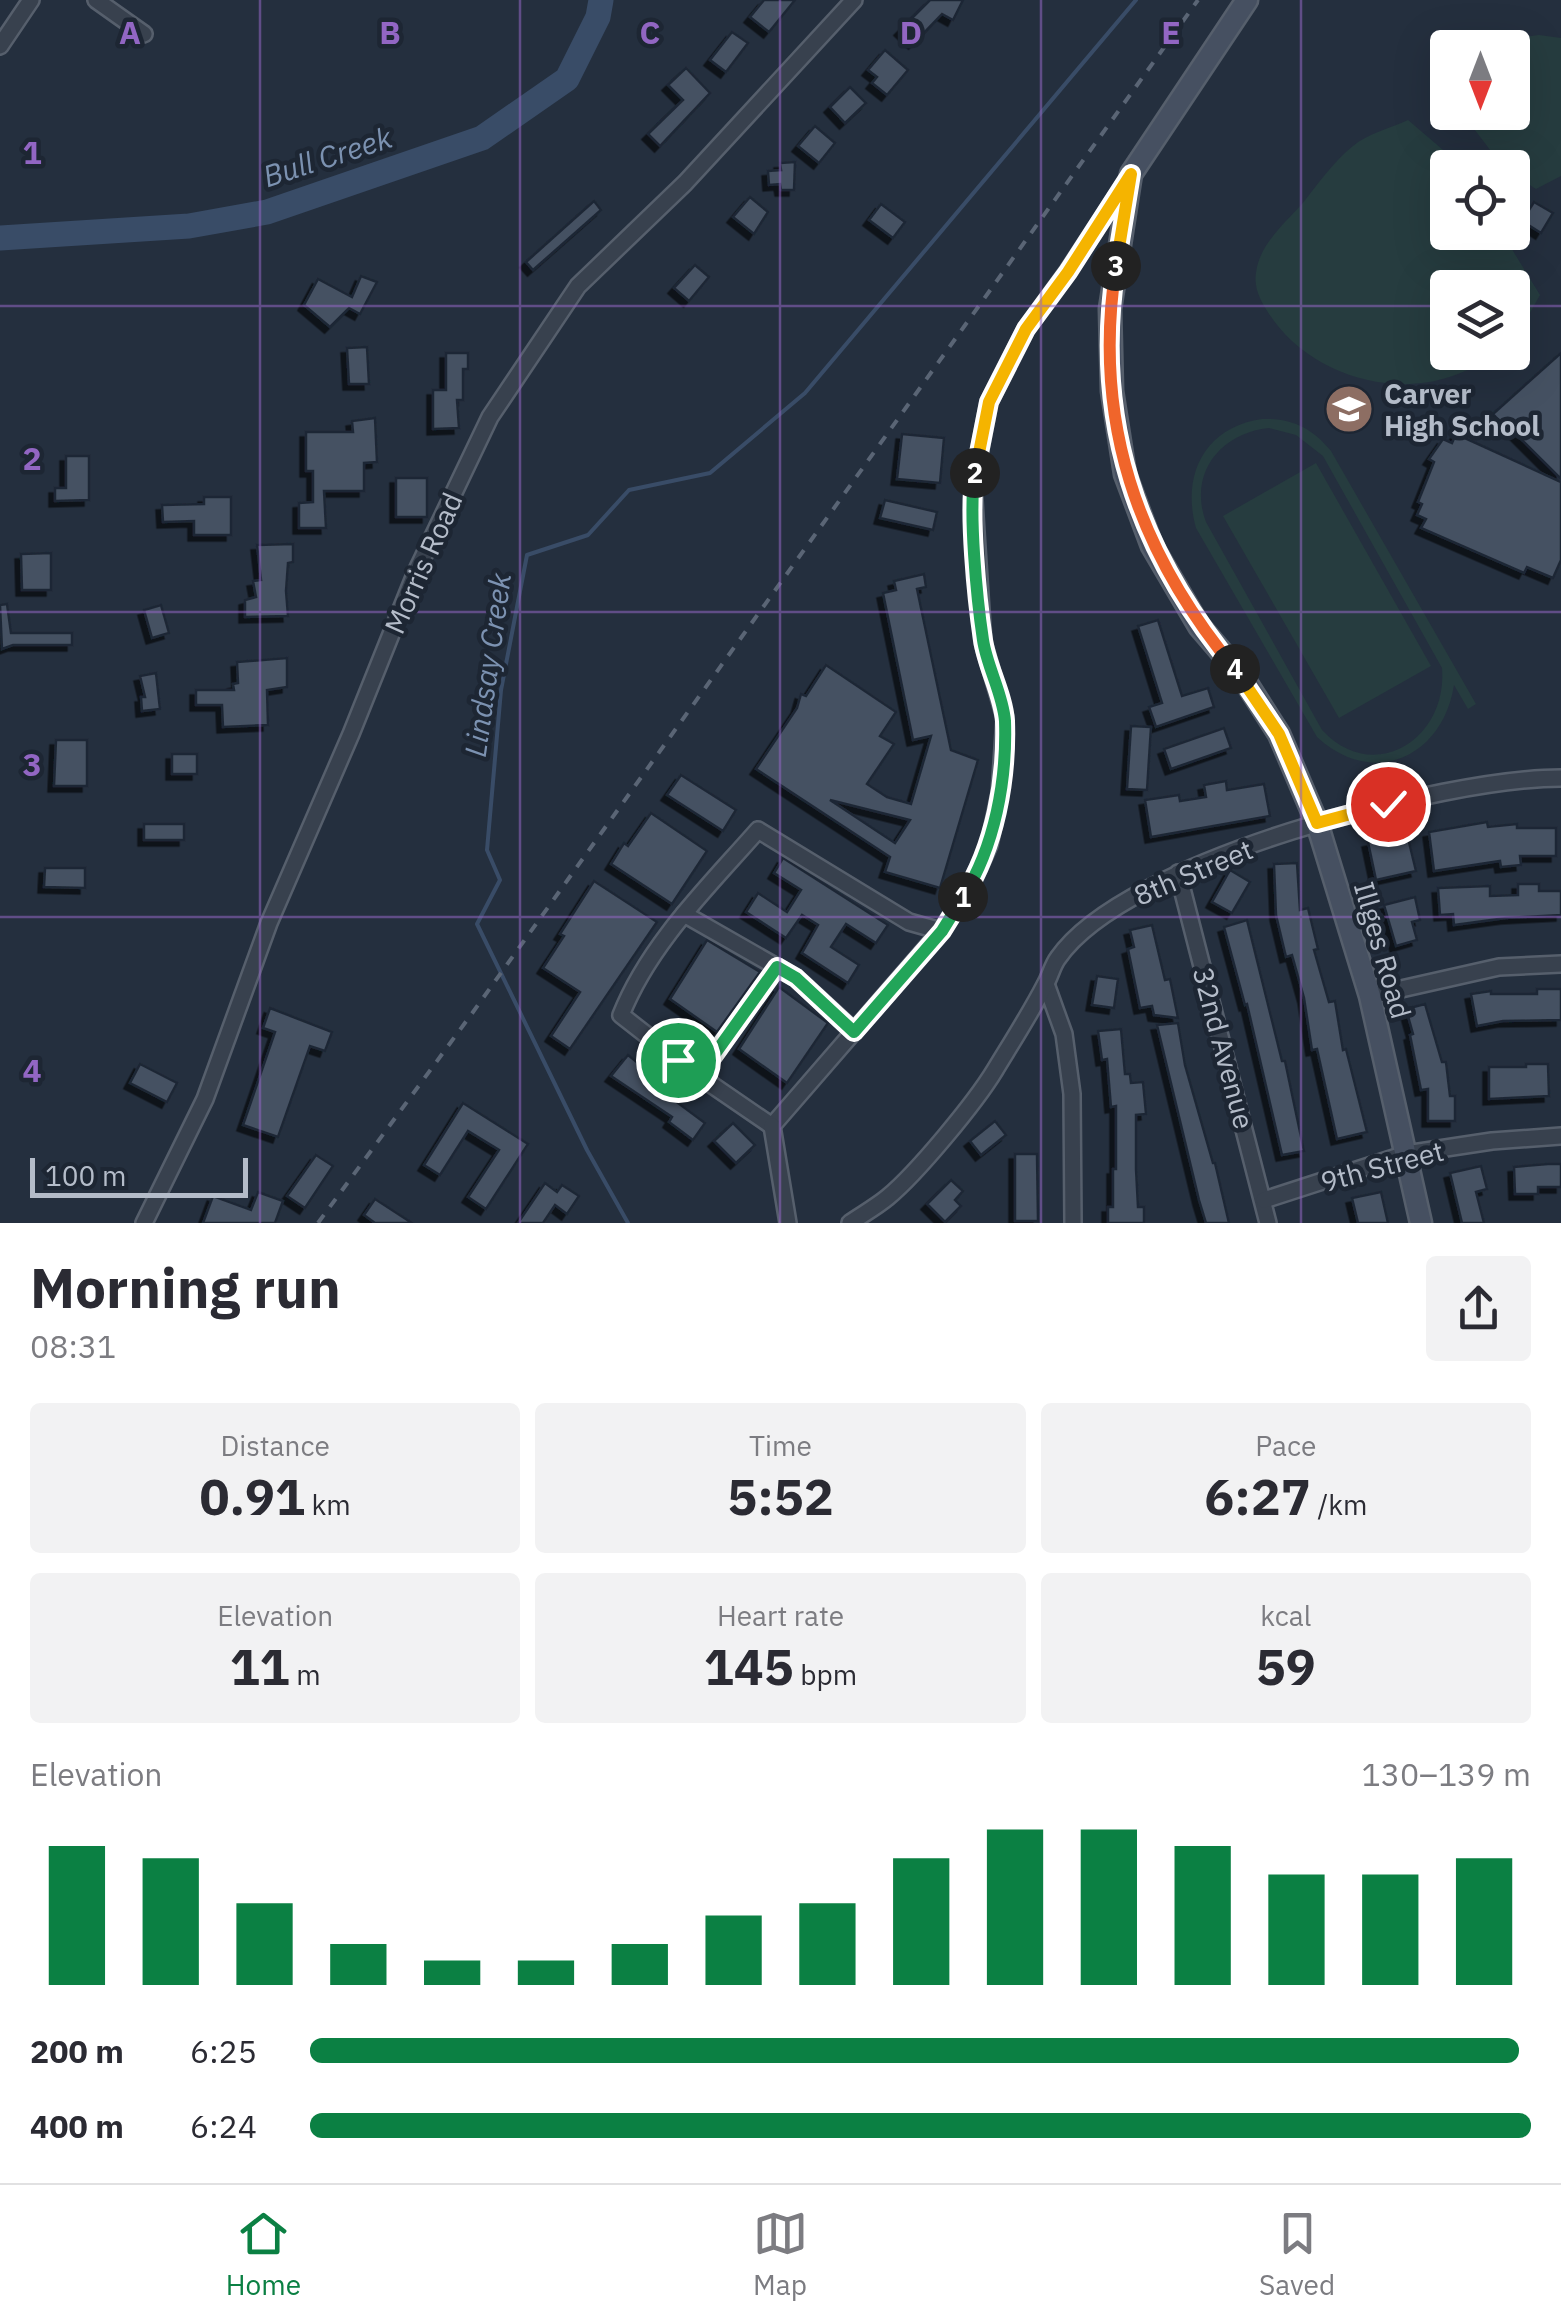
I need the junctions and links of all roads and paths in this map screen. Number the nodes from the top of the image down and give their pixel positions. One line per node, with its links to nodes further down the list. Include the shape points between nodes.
1 (31, 0): 6 (street)
2 (96, 0): 5 (street)
3 (854, 0): 23 (street, Morris Road, via 685,183 578,286 490,417 416,572 270,923 205,1099)
4 (1248, 0): 7 (street, Illges Road)
5 (144, 34)
6 (0, 46)
7 (1131, 174): 9 (street, Illges Road, via 1110,309 1112,391 1126,474 1152,546 1199,626 1279,734); 12 (street, via 1026,329 989,402 973,485 983,642 1005,718 1000,793 990,845)
8 (1561, 778): 9 (street, 8th Street, via 1461,788)
9 (1317, 823): 10 (street, 8th Street); 16 (street, Illges Road)
10 (1178, 873): 15 (street, 8th Street, via 1099,918 1058,958); 22 (street, 32nd Avenue)
11 (684, 914): 12 (street, via 758,830 909,922); 14 (street); 18 (street, via 621,1015)
12 (942, 931): 17 (street)
13 (1561, 964): 16 (street, via 1498,966)
14 (777, 967): 17 (street); 18 (street)
15 (1046, 984): 25 (street, 8th Street, via 992,1075 944,1136 890,1196); 26 (street, via 1064,1034 1072,1094)
16 (1370, 996): 21 (street, Illges Road)
17 (854, 1032): 19 (street)
18 (699, 1076): 19 (street)
19 (772, 1126): 24 (street)
20 (1561, 1136): 21 (street, 9th Street)
21 (1406, 1154): 22 (street, 9th Street); 28 (street, Illges Road)
22 (1264, 1200): 27 (street, 32nd Avenue)
23 (144, 1223)
24 (788, 1223)
25 (850, 1223)
26 (1073, 1223)
27 (1268, 1223)
28 (1422, 1223)

